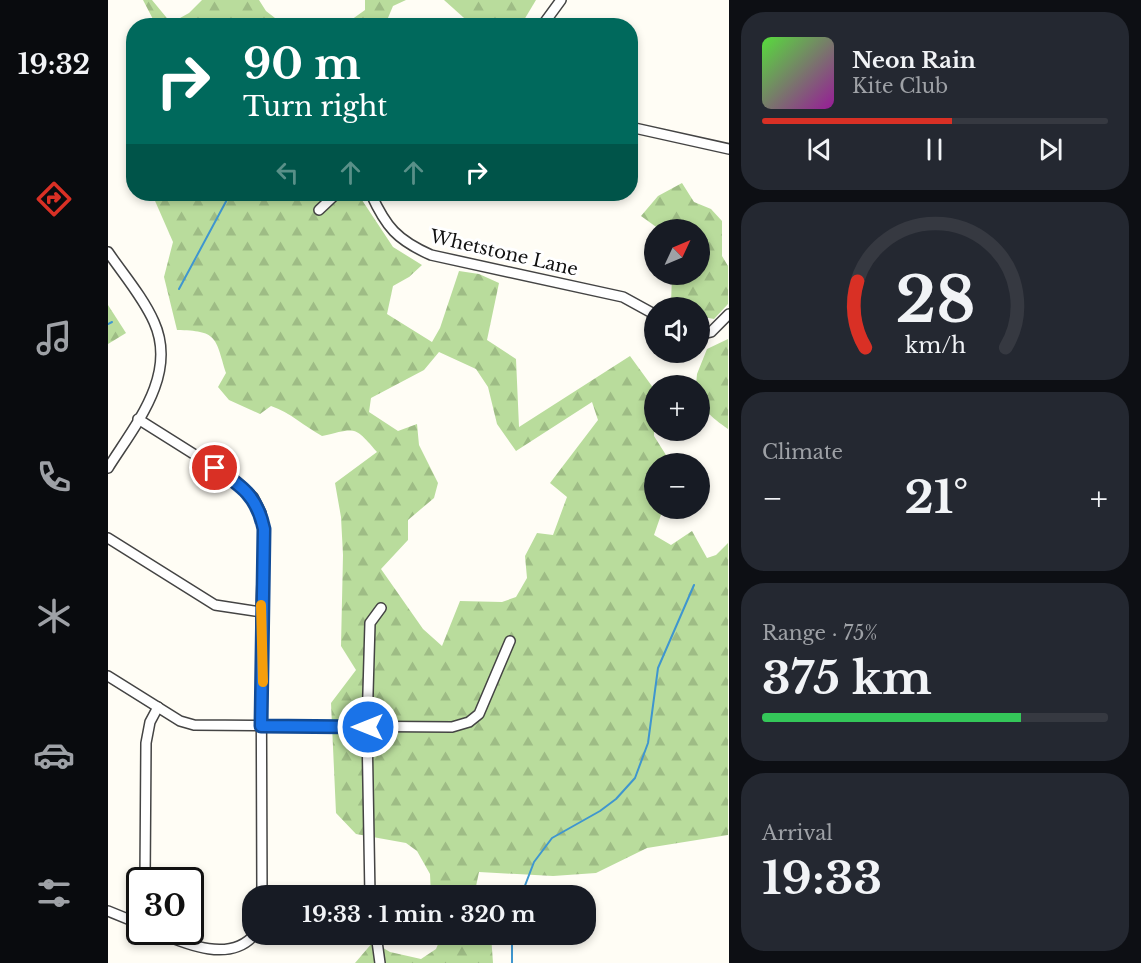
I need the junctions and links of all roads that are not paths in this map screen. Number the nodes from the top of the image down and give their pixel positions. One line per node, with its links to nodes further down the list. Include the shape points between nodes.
1 (561, 0): 2 (street)
2 (548, 18)
3 (638, 129): 4 (street)
4 (729, 148)
5 (329, 201): 7 (street)
6 (375, 201): 9 (street, Whetstone Lane, via 391,230 406,244 431,255 623,297)
7 (319, 210)
8 (108, 252): 12 (street, via 154,321 160,345 161,370 155,390)
9 (644, 309)
10 (729, 314): 11 (street)
11 (710, 331)
12 (138, 419): 13 (street); 16 (street, via 234,480 253,497 264,529)
13 (108, 468)
14 (108, 538): 16 (street, via 215,605)
15 (381, 609): 21 (street, via 370,623)
16 (261, 612): 20 (street)
17 (510, 641): 21 (street, via 479,714 470,722 452,727)
18 (108, 676): 19 (street)
19 (158, 707): 20 (street, via 194,725); 22 (street, via 146,743)
20 (261, 726): 21 (street); 23 (street)
21 (368, 727): 24 (street)
22 (145, 867)
23 (262, 885)
24 (370, 885)
25 (108, 911): 26 (street)
26 (126, 918)
27 (188, 945): 28 (street, via 220,955)
28 (246, 945)
29 (378, 945): 30 (street)
30 (381, 963)

